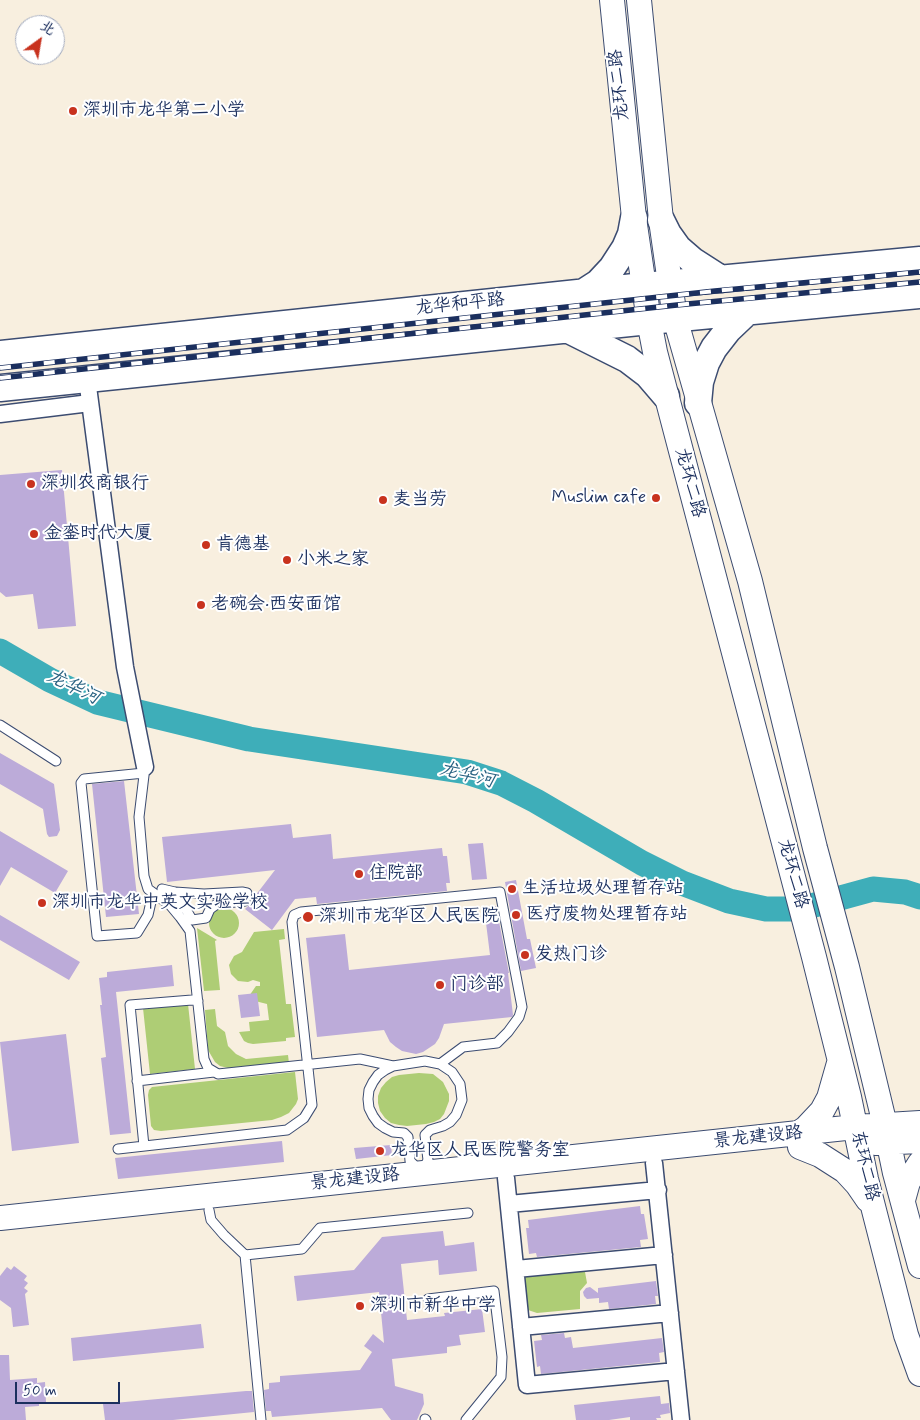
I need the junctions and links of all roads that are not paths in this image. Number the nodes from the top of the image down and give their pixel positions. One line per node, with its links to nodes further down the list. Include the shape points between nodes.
1 (612, 0): 3 (main road, 龙环二路)
2 (639, 0): 4 (main road, 龙环二路)
3 (634, 218): 7 (main road, 龙环二路); 8 (main road, via 625,248 612,268)
4 (661, 220): 6 (main road, via 678,248); 7 (main road, 龙环二路)
5 (920, 260): 6 (main road, 龙华和平路)
6 (721, 279): 7 (main road, 龙华和平路)
7 (656, 285): 8 (main road, 龙华和平路); 11 (main road, 龙环二路); 12 (main road, 龙环二路)
8 (584, 292): 14 (main road, 龙华和平路)
9 (920, 295): 10 (main road, 龙华和平路)
10 (748, 312): 11 (main road, 龙华和平路); 18 (main road, via 714,348 700,382)
11 (674, 318): 12 (main road, 龙华和平路); 18 (main road, 龙环二路)
12 (649, 321): 13 (main road, 龙华和平路); 17 (main road, 龙环二路)
13 (568, 330): 16 (main road, 龙华和平路); 17 (main road, via 627,359 648,375)
14 (0, 354)
15 (0, 388): 16 (main road, 龙华和平路)
16 (89, 391): 19 (street); 22 (street, via 125,667)
17 (666, 396): 26 (main road, 龙环二路)
18 (698, 403): 25 (main road, 龙环二路, via 750,581)
19 (0, 414)
20 (0, 725): 21 (lane)
21 (56, 761)
22 (144, 764): 23 (lane, via 140,817 144,876 148,889); 23 (lane, via 84,779 81,783 97,936 137,933 148,915)
23 (153, 893): 27 (lane, via 170,905 190,931)
24 (192, 920): 24 (lane, via 206,918 217,904 245,901 246,893 204,894 162,889 176,899)
25 (842, 949): 35 (main road, 东环二路)
26 (814, 957): 28 (main road, 东环二路)
27 (198, 1001): 32 (lane, via 204,1059); 33 (lane, via 130,1005)
28 (840, 1059): 36 (main road, 东环二路); 37 (main road, via 829,1098)
29 (440, 1064): 30 (lane, via 463,1047 497,1043 519,1017 522,1007 500,892 294,915 292,922); 31 (lane, via 425,1061); 43 (lane, via 457,1077 462,1100 450,1122 425,1135 428,1160)
30 (307, 1065): 31 (lane, via 360,1059); 32 (lane); 39 (lane, via 312,1105 304,1118 287,1130)
31 (393, 1066): 43 (lane, via 373,1082 369,1090 369,1108 384,1128 408,1137 410,1161)
32 (214, 1072): 33 (lane)
33 (137, 1081): 39 (lane)
34 (920, 1123): 35 (main road, 景龙建设路)
35 (887, 1134): 36 (main road, 景龙建设路); 38 (main road, 景龙建设路); 46 (main road, 东环二路)
36 (857, 1135): 37 (main road, 景龙建设路); 48 (main road, 东环二路)
37 (798, 1140): 41 (main road, 景龙建设路); 43 (main road, 景龙建设路); 48 (main road, via 844,1172)
38 (920, 1141)
39 (144, 1146): 40 (lane)
40 (118, 1149)
41 (654, 1163): 44 (main road, 景龙建设路); 45 (street)
42 (920, 1163): 46 (main road, via 908,1182)
43 (422, 1173): 51 (main road, 景龙建设路)
44 (506, 1178): 47 (street); 49 (main road, 景龙建设路)
45 (658, 1190): 47 (street); 54 (street)
46 (903, 1200): 55 (main road, 东环二路)
47 (509, 1204): 56 (street)
48 (874, 1209): 61 (main road, 东环二路, via 906,1335)
49 (209, 1210): 52 (main road, 景龙建设路); 53 (lane, via 211,1220)
50 (468, 1213): 53 (lane, via 320,1228 302,1249)
51 (0, 1218)
52 (0, 1232)
53 (245, 1255): 62 (lane)
54 (664, 1256): 56 (street); 58 (street)
55 (920, 1266)
56 (516, 1270): 59 (street)
57 (428, 1300): 63 (lane, via 494,1291 502,1357 501,1376)
58 (670, 1314): 59 (street); 60 (street)
59 (521, 1327): 60 (street, via 527,1385)
60 (676, 1371): 64 (street)
61 (920, 1374)
62 (261, 1420)
63 (466, 1420)
64 (681, 1420)

